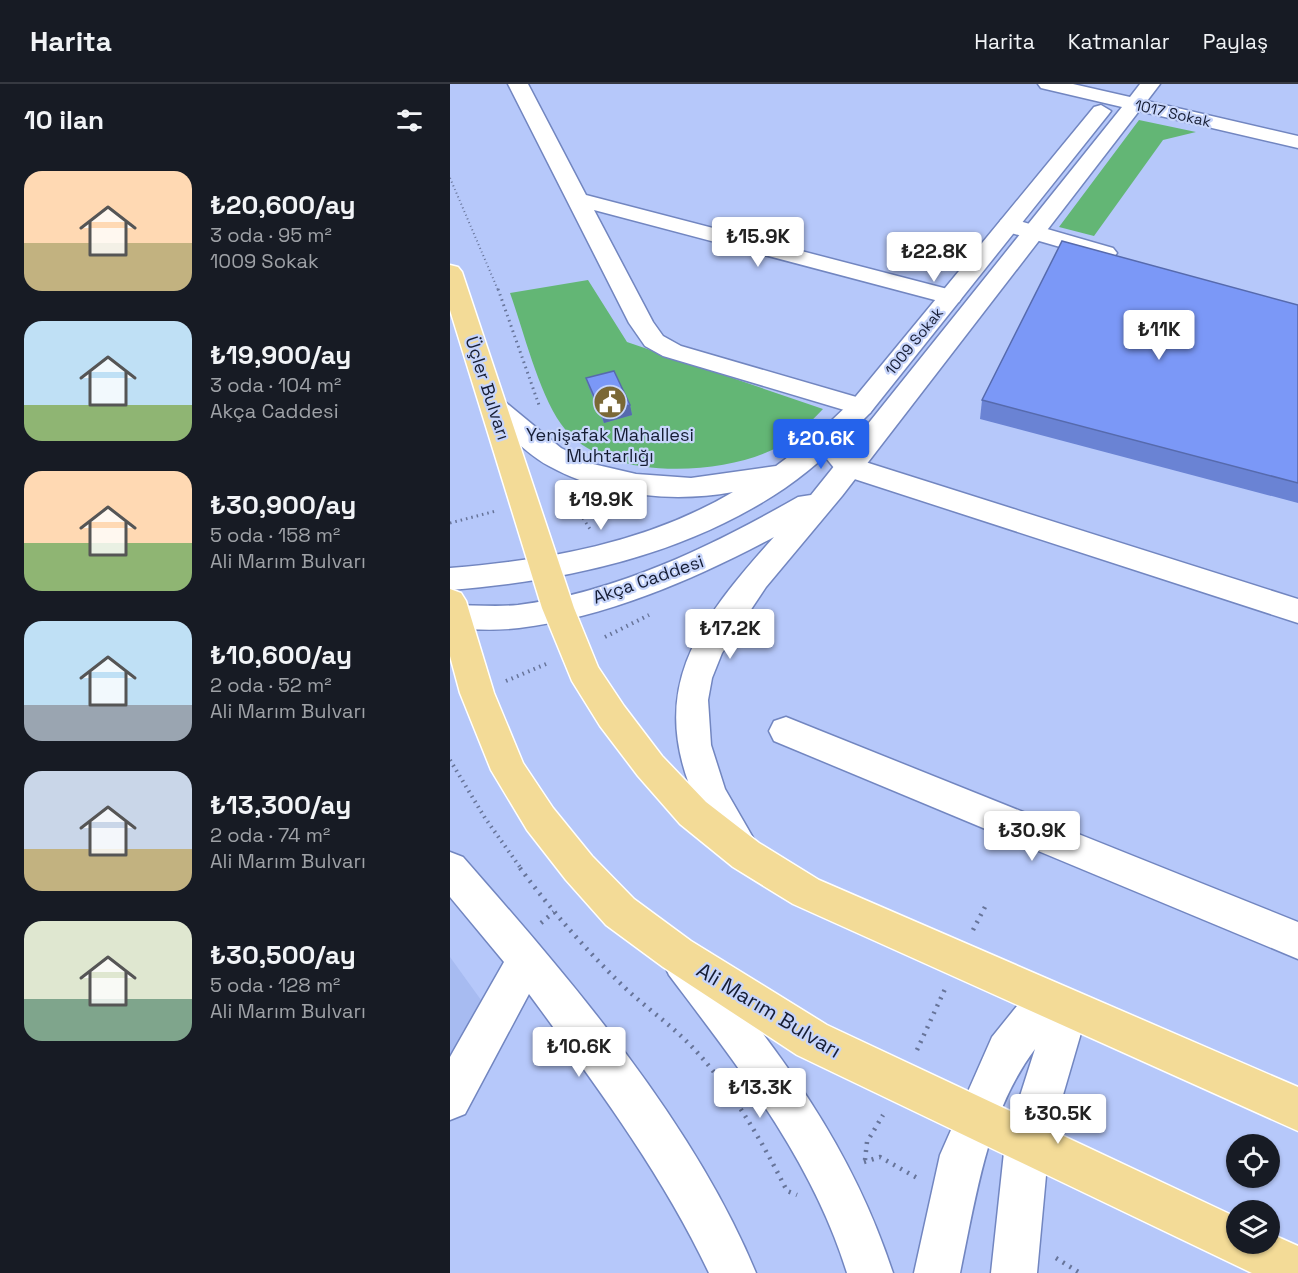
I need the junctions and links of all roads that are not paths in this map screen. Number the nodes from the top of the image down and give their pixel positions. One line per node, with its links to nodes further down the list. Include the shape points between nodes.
1 (518, 84): 6 (street)
2 (1048, 84): 4 (street, 1017 Sokak)
3 (1150, 84): 4 (street, 1009 Sokak)
4 (1122, 96): 5 (street, 1017 Sokak); 7 (street, 1009 Sokak); 8 (street, 1009 Sokak)
5 (1298, 142)
6 (577, 200): 11 (street); 13 (street, via 654,341 672,351)
7 (1009, 225): 8 (street); 11 (street, 1009 Sokak)
8 (1034, 233): 9 (street); 15 (street, 1009 Sokak)
9 (1126, 258)
10 (450, 272): 12 (main road, Üçler Bulvarı)
11 (950, 297): 13 (street, 1009 Sokak)
12 (495, 407): 14 (street, via 558,459 610,478 645,485 734,482 782,471); 16 (main road, Üçler Bulvarı)
13 (861, 407): 14 (street, 1009 Sokak)
14 (818, 450): 15 (street); 16 (street, 1009 Sokak, via 755,495 676,531)
15 (840, 479): 18 (street, Akça Caddesi, via 722,552 634,587); 19 (street); 22 (street, 1009 Sokak, via 726,619 707,649 696,679 694,745 720,818)
16 (548, 570): 17 (street, 1009 Sokak); 18 (main road, Üçler Bulvarı)
17 (450, 579)
18 (558, 608): 20 (street, Akça Caddesi, via 493,619); 22 (main road, via 584,672 650,766 693,813)
19 (1298, 611)
20 (451, 612): 25 (main road, Ali Marım Bulvarı, via 489,724 509,770 540,819 620,912)
21 (786, 731): 24 (street)
22 (746, 855): 27 (main road, via 806,892)
23 (450, 869): 26 (street)
24 (1298, 942)
25 (677, 954): 30 (main road, Ali Marım Bulvarı, via 812,1040); 36 (street, via 764,1068 836,1183)
26 (527, 959): 28 (street); 35 (street, via 644,1115 705,1215)
27 (1058, 1005): 29 (main road); 30 (street, via 1007,1052); 31 (street)
28 (450, 1100)
29 (1298, 1109)
30 (977, 1119): 31 (main road, Ali Marım Bulvarı); 37 (street, via 962,1155)
31 (1027, 1143): 32 (main road, Ali Marım Bulvarı); 38 (street)
32 (1226, 1236)
33 (1263, 1254): 34 (main road)
34 (1298, 1270)
35 (733, 1273)
36 (870, 1273)
37 (937, 1273)
38 (1014, 1273)

